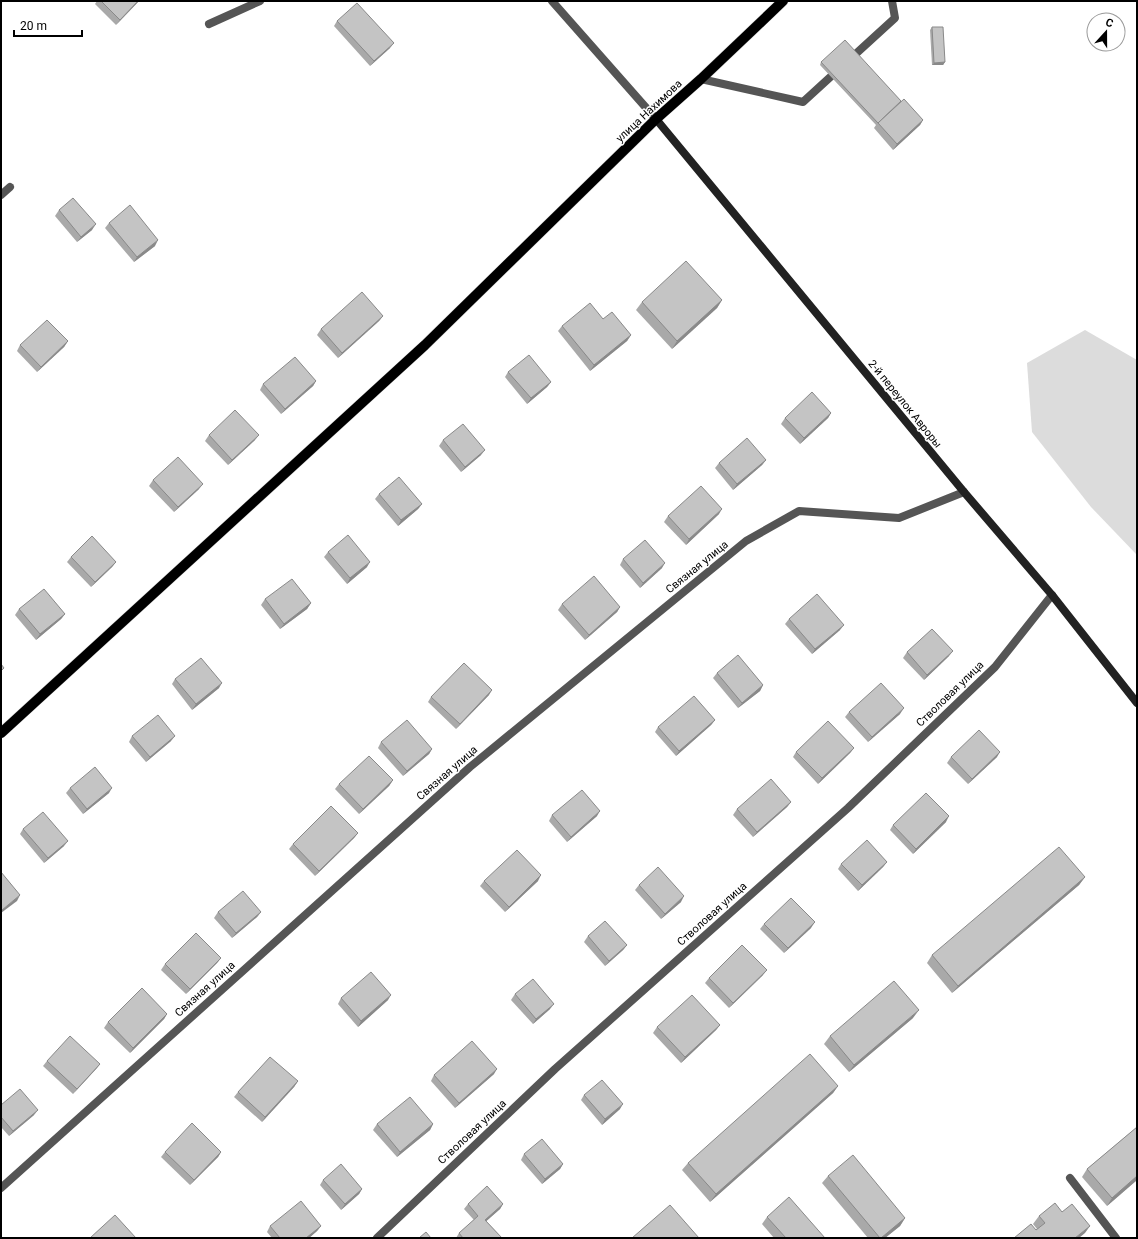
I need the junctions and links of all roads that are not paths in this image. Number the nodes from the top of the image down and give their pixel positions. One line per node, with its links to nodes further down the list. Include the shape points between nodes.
1 (260, 1): 5 (street)
2 (552, 1): 7 (street)
3 (783, 1): 6 (main road, улица Нахимова)
4 (892, 1): 6 (street, via 895,18 803,102)
5 (209, 24)
6 (702, 79): 7 (main road, улица Нахимова)
7 (656, 120): 10 (street, 2-й переулок Авроры); 13 (main road, улица Нахимова, via 425,344)
8 (10, 187): 9 (street)
9 (1, 195)
10 (964, 492): 11 (street, 2-й переулок Авроры); 15 (street, Связная улица, via 899,518 799,511 746,541 470,767)
11 (1052, 595): 12 (street, 2-й переулок Авроры); 16 (street, Стволовая улица, via 995,667 848,808 555,1069)
12 (1137, 703)
13 (1, 734)
14 (1070, 1178): 17 (street)
15 (1, 1188)
16 (377, 1238)
17 (1116, 1238)

